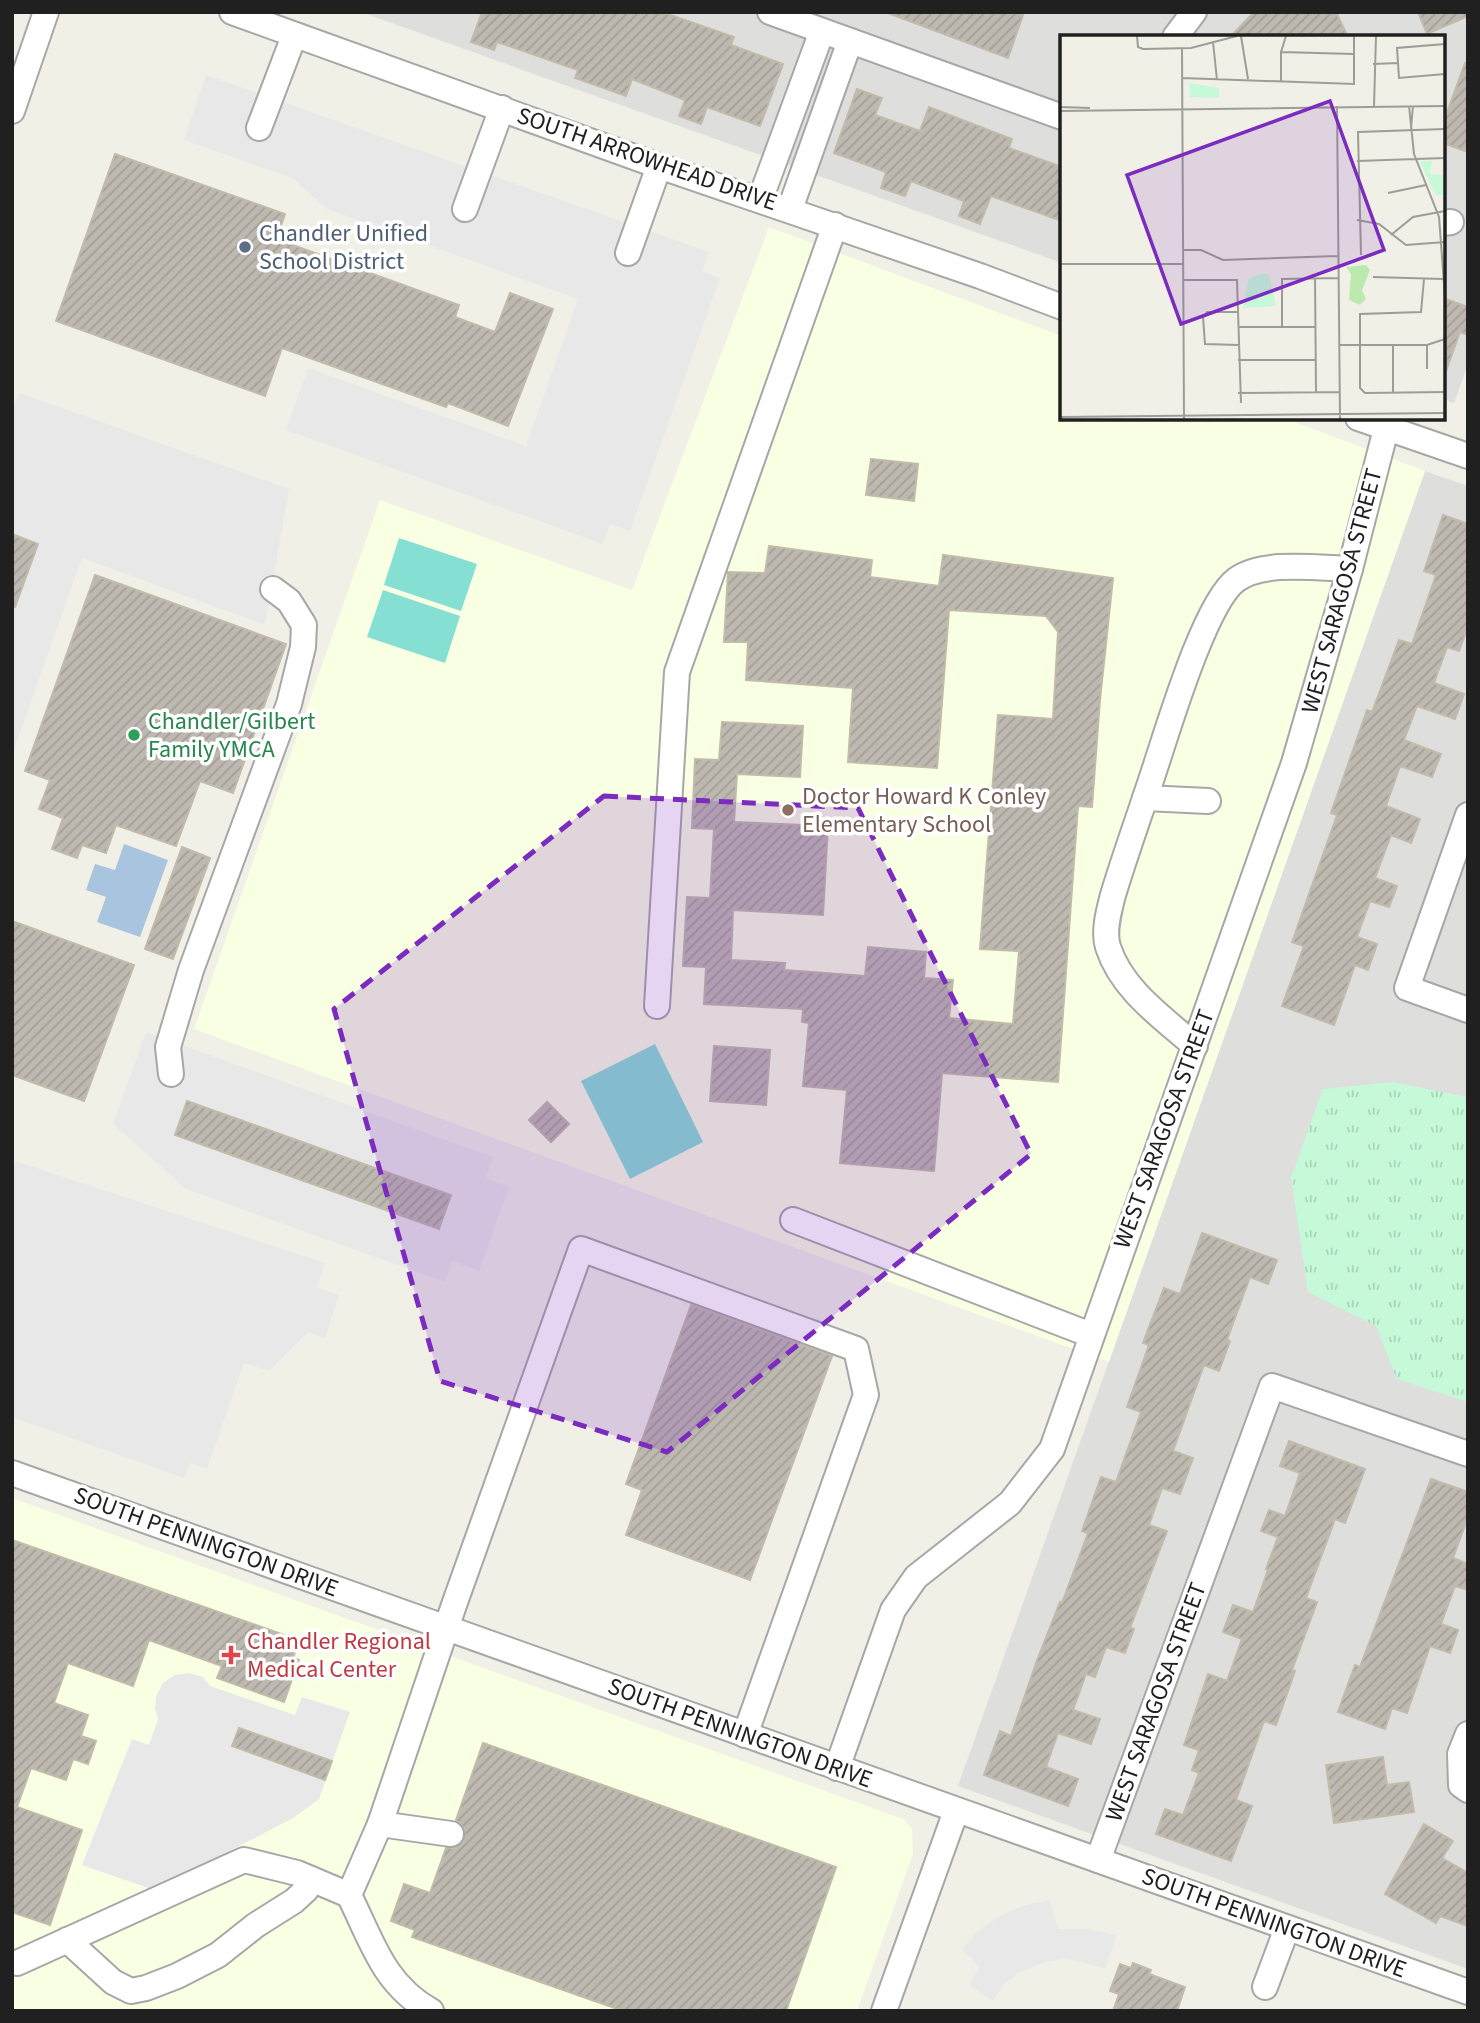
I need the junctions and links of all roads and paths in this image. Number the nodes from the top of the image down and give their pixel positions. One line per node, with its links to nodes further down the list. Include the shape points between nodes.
1 (46, 12): 10 (street)
2 (232, 12): 7 (street, SOUTH ARROWHEAD DRIVE)
3 (770, 12): 5 (street)
4 (1194, 12): 6 (street)
5 (822, 31): 8 (street); 14 (street)
6 (1177, 35)
7 (294, 36): 9 (street, SOUTH ARROWHEAD DRIVE); 12 (street)
8 (850, 41): 11 (street); 16 (street)
9 (502, 108): 13 (street, SOUTH ARROWHEAD DRIVE); 15 (street)
10 (12, 111)
11 (1060, 116)
12 (260, 128)
13 (659, 166): 14 (street, SOUTH ARROWHEAD DRIVE); 18 (street)
14 (760, 200): 16 (street, SOUTH ARROWHEAD DRIVE)
15 (465, 209)
16 (790, 209): 17 (street, SOUTH ARROWHEAD DRIVE)
17 (835, 225): 19 (street, SOUTH ARROWHEAD DRIVE); 28 (street, via 677,672)
18 (628, 253)
19 (1060, 306)
20 (1363, 420): 21 (street)
21 (1387, 429): 22 (street); 23 (street, WEST SARAGOSA STREET)
22 (1468, 456)
23 (1350, 569): 25 (street, via 1258,569 1235,580 1220,599 1188,672); 30 (street, WEST SARAGOSA STREET, via 1294,763)
24 (273, 589): 31 (street, via 289,601 304,625 303,647 289,704 191,970 168,1047)
25 (1145, 797): 26 (street); 30 (street, via 1113,896 1108,947 1138,997)
26 (1209, 801)
27 (1468, 815): 29 (street, via 1407,988)
28 (657, 1006)
29 (1468, 1010)
30 (1195, 1045): 33 (street, WEST SARAGOSA STREET)
31 (171, 1074)
32 (793, 1220): 33 (street)
33 (1091, 1335): 39 (street, WEST SARAGOSA STREET, via 1052,1449 1010,1503 916,1577 893,1610)
34 (1468, 1454): 44 (street, WEST SARAGOSA STREET, via 1272,1386)
35 (12, 1473): 36 (street, SOUTH PENNINGTON DRIVE)
36 (446, 1627): 38 (street, SOUTH PENNINGTON DRIVE); 38 (street, via 581,1250 856,1349 866,1395); 42 (street)
37 (1468, 1734): 40 (street, via 1460,1754)
38 (745, 1735): 39 (street, SOUTH PENNINGTON DRIVE)
39 (837, 1768): 41 (street, SOUTH PENNINGTON DRIVE)
40 (1464, 1788)
41 (956, 1811): 44 (street, SOUTH PENNINGTON DRIVE); 53 (street)
42 (380, 1824): 43 (street); 46 (street)
43 (451, 1834)
44 (1098, 1860): 47 (street, SOUTH PENNINGTON DRIVE)
45 (311, 1879): 46 (street); 48 (street, via 244,1860); 48 (street, via 294,1901 218,1955 146,1988 131,1991 113,1982)
46 (349, 1895): 52 (street, via 381,1965 396,1985)
47 (1287, 1928): 50 (street); 51 (street, SOUTH PENNINGTON DRIVE)
48 (67, 1940): 49 (street)
49 (14, 1968)
50 (1265, 1987)
51 (1468, 1992)
52 (430, 2011)
53 (884, 2011)

